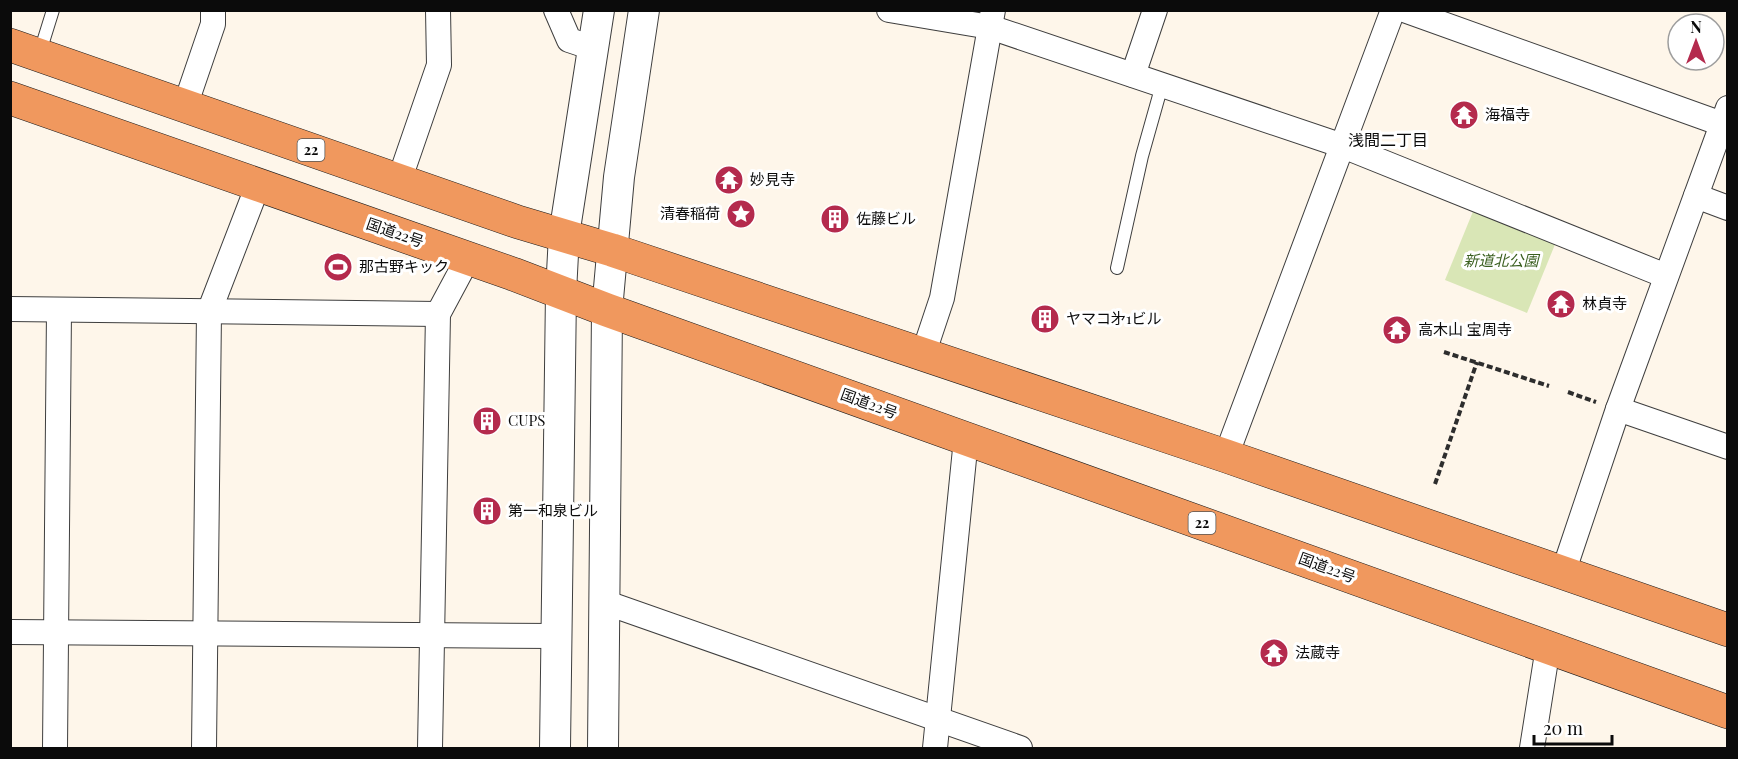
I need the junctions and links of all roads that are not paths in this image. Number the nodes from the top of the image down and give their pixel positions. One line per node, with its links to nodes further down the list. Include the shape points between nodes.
1 (53, 10): 13 (lane)
2 (213, 10): 17 (street, via 213,24)
3 (438, 10): 20 (street, via 440,65)
4 (556, 10): 12 (street, via 569,40)
5 (599, 10): 12 (street)
6 (644, 10): 25 (street)
7 (889, 10): 11 (street)
8 (1155, 10): 14 (street)
9 (1393, 10): 19 (street)
10 (1404, 10): 18 (street)
11 (992, 19): 14 (street); 35 (street, via 942,298)
12 (593, 48): 24 (street)
13 (25, 50): 17 (highway, 22)
14 (1133, 75): 15 (street)
15 (1162, 85): 19 (street); 27 (lane)
16 (10, 98): 21 (highway, 国道22号 / 22)
17 (185, 106): 20 (highway, 22)
18 (1725, 116): 22 (street)
19 (1342, 146): 28 (street); 39 (street)
20 (399, 181): 24 (highway, 22)
21 (258, 185): 26 (highway, 国道22号 / 22); 33 (street)
22 (1696, 196): 23 (street); 28 (street)
23 (1728, 208)
24 (564, 236): 25 (highway, 22); 29 (street)
25 (612, 250): 32 (street); 35 (highway, 22)
26 (468, 258): 29 (highway, 国道22号 / 22); 34 (street)
27 (1116, 268)
28 (1666, 276): 36 (street)
29 (561, 292): 32 (highway, 国道22号 / 22); 47 (street)
30 (10, 309): 31 (street)
31 (59, 310): 33 (street); 44 (street)
32 (607, 310): 37 (highway, 国道22号 / 22); 41 (street)
33 (209, 312): 34 (street); 45 (street)
34 (438, 314): 46 (street)
35 (923, 355): 39 (highway, 22)
36 (1618, 409): 38 (street); 40 (street)
37 (966, 439): 48 (highway, 国道22号 / 22); 50 (street)
38 (1728, 447)
39 (1226, 456): 40 (highway, 22)
40 (1563, 573): 42 (highway, 22)
41 (604, 602): 50 (street); 55 (street)
42 (1728, 630)
43 (10, 632): 44 (street)
44 (56, 632): 45 (street); 51 (street)
45 (206, 633): 46 (street); 52 (street)
46 (431, 635): 47 (street); 53 (street)
47 (556, 636): 54 (street)
48 (1548, 647): 49 (highway, 国道22号 / 22); 58 (street)
49 (1728, 712)
50 (938, 720): 56 (street); 57 (street)
51 (56, 748)
52 (204, 748)
53 (430, 748)
54 (555, 748)
55 (603, 748)
56 (935, 748)
57 (1020, 748)
58 (1532, 748)

